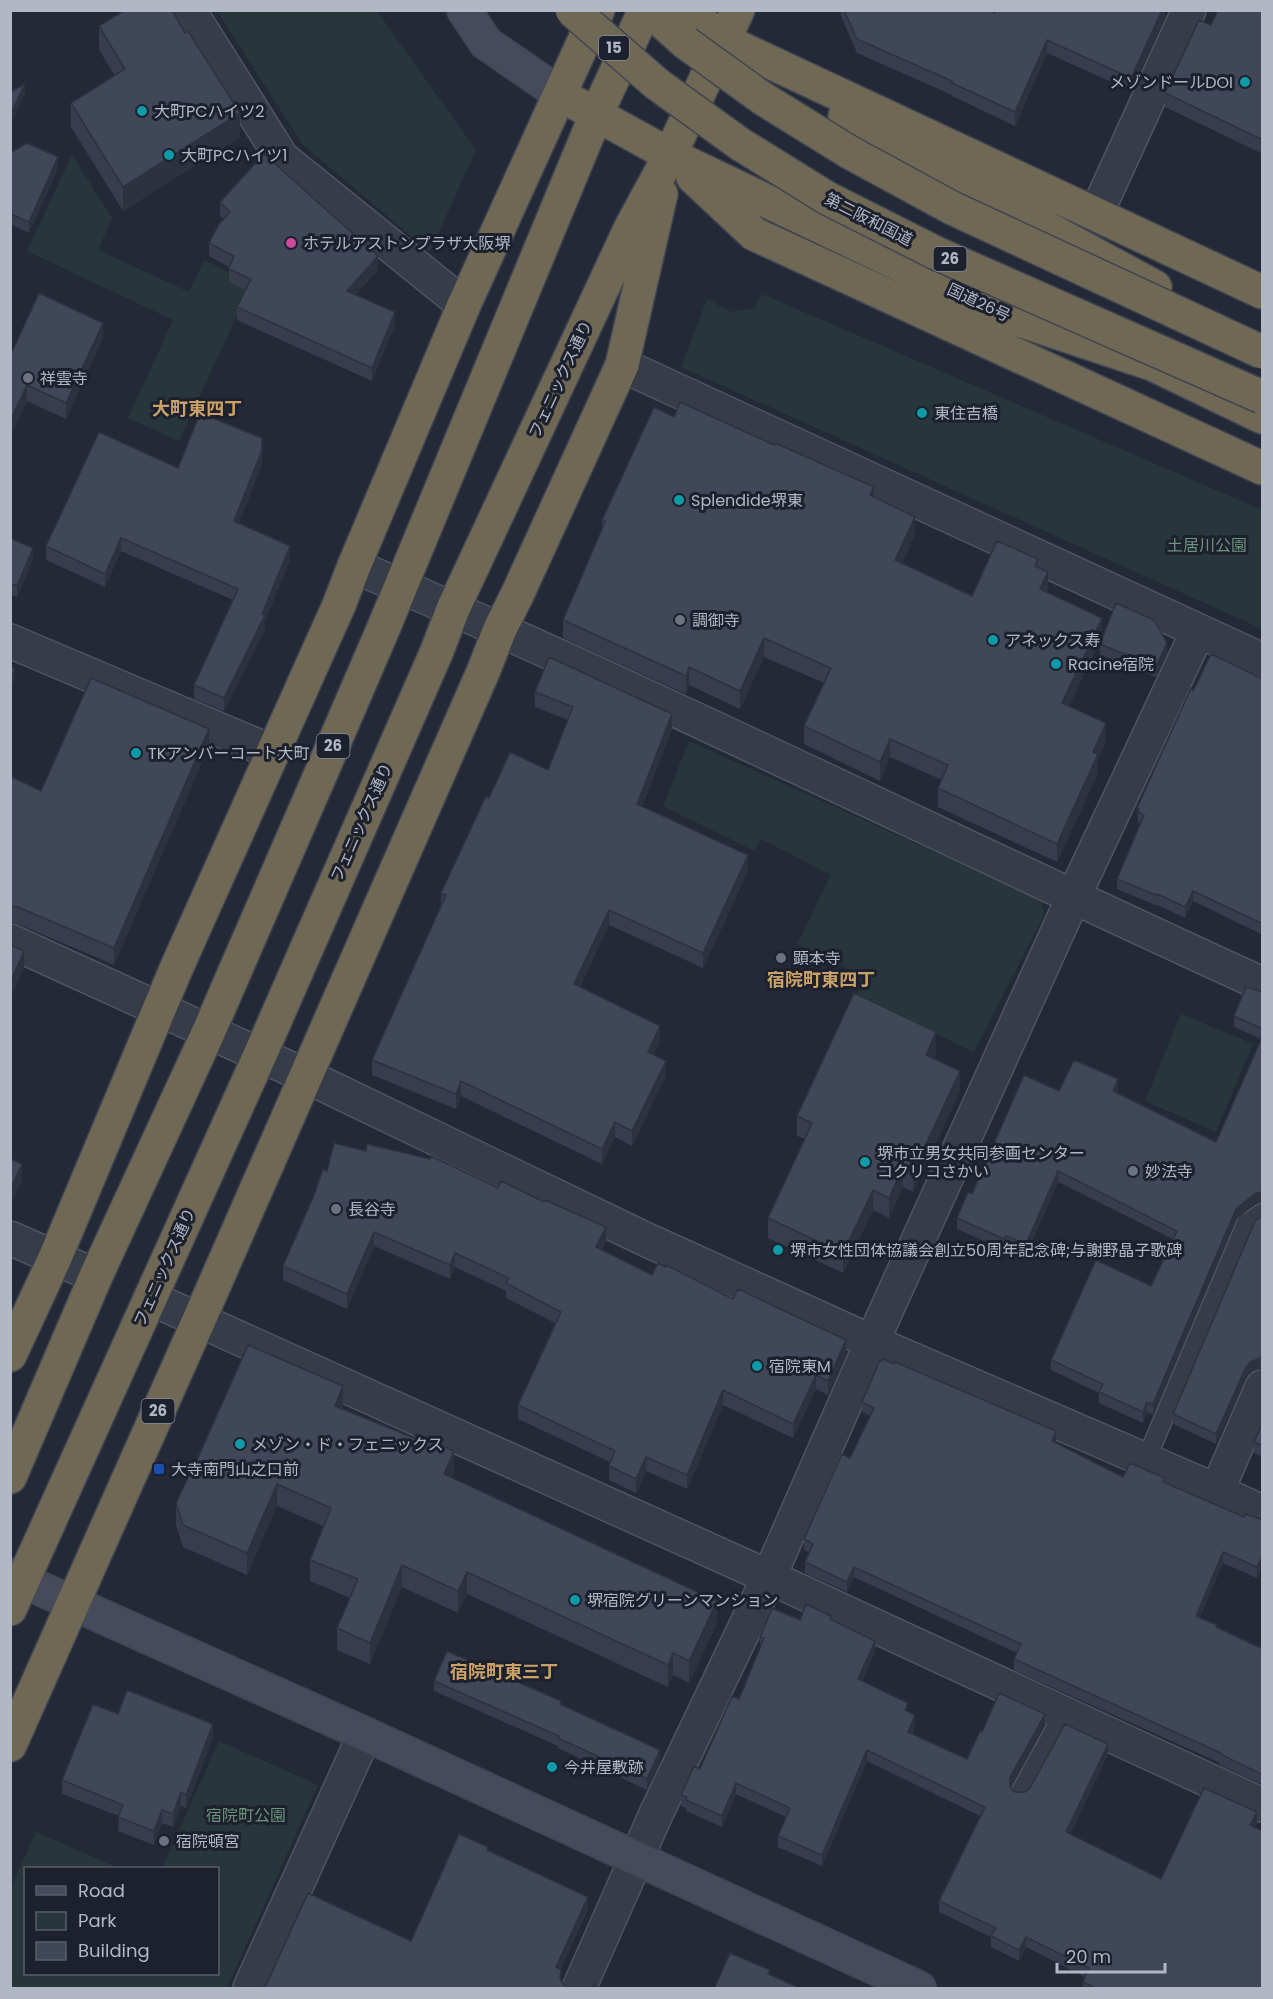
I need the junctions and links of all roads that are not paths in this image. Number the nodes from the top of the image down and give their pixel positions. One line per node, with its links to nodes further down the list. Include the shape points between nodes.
1 (189, 10): 16 (street, via 282,158)
2 (464, 10): 11 (street, via 486,43)
3 (572, 10): 10 (highway, 15, bridge)
4 (598, 10): 11 (highway)
5 (647, 10): 12 (highway, 26); 19 (highway, bridge, via 762,98 952,208)
6 (686, 10): 9 (highway)
7 (738, 10): 9 (highway, フェニックス通り)
8 (1189, 10): 14 (street)
9 (725, 41): 13 (highway, フェニックス通り / 26); 14 (highway); 18 (highway, via 878,136 1155,287)
10 (657, 84): 21 (highway, 第二阪和国道 / 26, bridge, via 740,144 827,198 936,253)
11 (560, 94): 12 (highway, 26); 16 (highway)
12 (596, 115): 13 (highway, 26); 26 (highway, 26)
13 (670, 155): 17 (highway, 国道26号 / 26); 20 (highway, 26); 24 (highway, 26, via 754,234); 27 (highway, フェニックス通り / 26, via 631,227)
14 (1096, 214): 15 (highway)
15 (1263, 292)
16 (464, 305): 25 (highway)
17 (1010, 317): 22 (highway, 国道26号 / 26, via 1152,364); 23 (highway, via 1131,379)
18 (1263, 337)
19 (1263, 352)
20 (622, 365): 28 (highway, 26); 29 (street)
21 (1263, 397)
22 (1263, 417)
23 (1263, 438)
24 (1263, 468)
25 (354, 566): 26 (street); 32 (highway)
26 (400, 586): 27 (street); 37 (highway, 26)
27 (453, 609): 28 (street); 38 (highway, フェニックス通り / 26)
28 (500, 629): 33 (street); 39 (highway, 26)
29 (1198, 631): 31 (street); 33 (street)
30 (10, 641): 32 (street)
31 (1263, 660)
32 (272, 752): 36 (highway)
33 (1073, 898): 35 (street); 46 (street)
34 (10, 941): 36 (street)
35 (1263, 984)
36 (160, 1008): 37 (street); 42 (highway)
37 (208, 1031): 38 (street); 43 (highway, 26)
38 (260, 1055): 39 (street); 44 (highway, フェニックス通り / 26)
39 (306, 1076): 45 (highway, 26); 46 (street, via 647,1240)
40 (1263, 1213): 49 (lane, via 1246,1224)
41 (10, 1238): 42 (street)
42 (55, 1258): 43 (street); 47 (highway)
43 (96, 1276): 50 (highway, 26)
44 (150, 1298): 45 (street); 54 (highway, フェニックス通り / 26)
45 (199, 1320): 53 (street); 55 (highway, 26)
46 (872, 1342): 49 (street); 53 (street)
47 (10, 1355)
48 (1263, 1387): 51 (street)
49 (1146, 1460): 51 (street)
50 (10, 1477)
51 (1217, 1491): 52 (street)
52 (1263, 1512)
53 (769, 1577): 56 (street); 61 (street)
54 (15, 1589): 55 (street)
55 (72, 1604): 57 (street); 58 (highway, 26)
56 (1064, 1713): 59 (lane); 60 (street)
57 (365, 1734): 61 (street); 62 (street)
58 (10, 1745)
59 (1020, 1793)
60 (1263, 1805)
61 (636, 1858): 63 (street); 64 (street)
62 (250, 1989)
63 (579, 1989)
64 (919, 1989)

